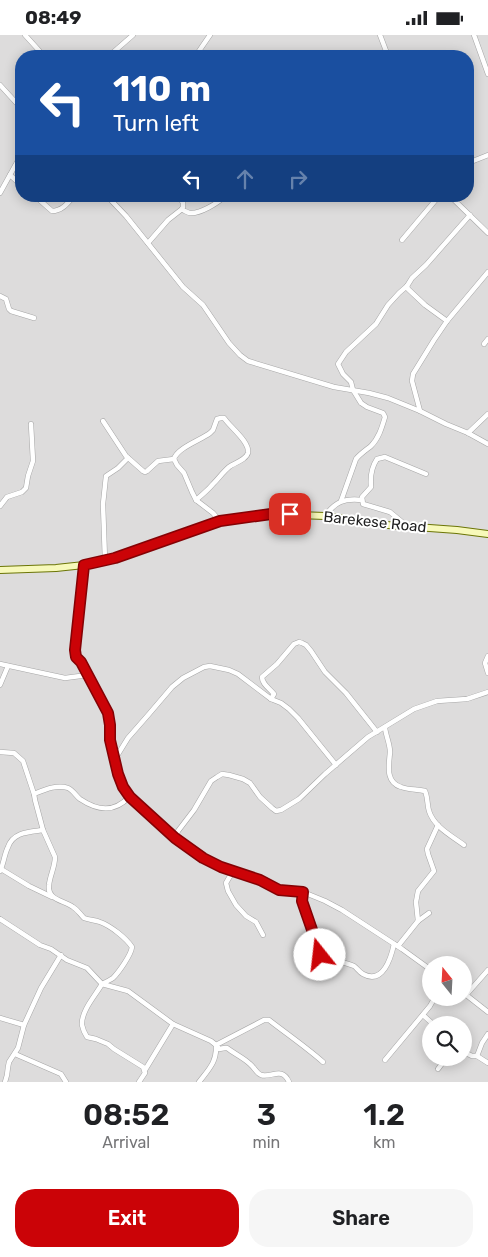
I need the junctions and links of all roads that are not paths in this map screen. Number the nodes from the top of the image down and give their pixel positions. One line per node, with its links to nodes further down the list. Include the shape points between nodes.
1 (25, 35): 6 (street)
2 (133, 35): 7 (street)
3 (210, 35): 8 (street)
4 (380, 35): 9 (street)
5 (474, 35): 10 (street)
6 (39, 50)
7 (116, 50)
8 (200, 50)
9 (386, 50)
10 (488, 74)
11 (0, 85): 12 (street)
12 (15, 101)
13 (488, 155): 14 (street)
14 (474, 161)
15 (15, 166): 16 (street)
16 (10, 175): 17 (street); 18 (street)
17 (15, 180)
18 (0, 193)
19 (42, 202): 20 (street, via 56,211)
20 (68, 202)
21 (113, 202): 30 (street)
22 (182, 202): 26 (street)
23 (219, 202): 26 (street, via 190,213)
24 (434, 202): 29 (street)
25 (456, 202): 27 (street)
26 (182, 209): 30 (street)
27 (470, 215): 28 (street); 32 (street)
28 (488, 233)
29 (402, 240)
30 (148, 243): 38 (street, via 178,281 203,305 229,343 248,361)
31 (488, 272): 35 (street)
32 (407, 286): 35 (street, via 425,305); 38 (street, via 338,364)
33 (0, 296): 34 (street, via 6,299 11,311)
34 (34, 318)
35 (448, 321): 39 (street, via 412,377)
36 (488, 339): 37 (street)
37 (484, 344)
38 (354, 390): 39 (street, via 376,394); 50 (street, via 361,403 385,417 373,444 356,459)
39 (420, 411): 43 (street)
40 (488, 414): 43 (street)
41 (103, 421): 45 (street)
42 (31, 424): 51 (street, via 32,461 26,488 22,493 7,497)
43 (468, 433): 44 (street)
44 (488, 444)
45 (128, 458): 46 (street, via 145,472 158,461); 56 (street, via 106,476 103,504)
46 (174, 459): 48 (street); 48 (street, via 180,451 210,433 217,419 224,418 241,437 248,453 246,457 230,466)
47 (426, 474): 49 (street, via 380,457 373,466 370,487)
48 (196, 500): 53 (street)
49 (362, 500): 50 (street); 54 (street, via 363,504 390,513)
50 (341, 501): 52 (street)
51 (0, 506)
52 (325, 516): 53 (main road, Barekese Road, via 271,514); 54 (main road, Barekese Road)
53 (220, 521): 56 (main road, Barekese Road)
54 (408, 526): 55 (main road, Barekese Road)
55 (488, 534)
56 (105, 560): 57 (main road, Barekese Road)
57 (84, 565): 58 (main road, Barekese Road); 63 (street, via 75,650)
58 (0, 570)
59 (488, 656): 62 (street, via 485,663)
60 (0, 664): 61 (street)
61 (8, 666): 63 (street, via 65,678); 64 (street)
62 (488, 673)
63 (88, 675): 70 (street, via 108,713)
64 (0, 685)
65 (488, 693): 67 (street, via 468,699 437,701 414,709)
66 (271, 699): 68 (street, via 274,694 262,677 299,642 306,645); 70 (street, via 238,674 204,667 172,687 128,738); 71 (street, via 298,718)
67 (385, 728): 68 (street); 74 (street, via 391,778 400,787 425,791 429,811)
68 (377, 732): 71 (street)
69 (0, 752): 72 (street, via 19,756)
70 (114, 760): 73 (street)
71 (336, 765): 76 (street, via 281,811 272,809 250,783 222,774 211,781)
72 (34, 794): 73 (street, via 50,788 68,788 79,798 103,810); 75 (street)
73 (130, 797): 76 (street)
74 (438, 825): 77 (street); 84 (street, via 427,849 434,871 418,891)
75 (43, 830): 78 (street, via 22,833 14,838 8,845); 81 (street, via 55,857 49,886)
76 (175, 838): 79 (street, via 203,858)
77 (464, 845)
78 (1, 870): 81 (street)
79 (233, 871): 80 (street, via 279,890); 85 (street, via 226,883 233,901 241,912 256,922)
80 (303, 892): 86 (street, via 342,910); 86 (street, via 302,901 319,950 318,956 354,966 370,976 387,967)
81 (52, 897): 90 (street, via 74,907 84,918 104,924 131,945 131,953 113,978)
82 (430, 913): 84 (street)
83 (0, 919): 87 (street)
84 (418, 921): 86 (street)
85 (263, 935)
86 (396, 945): 88 (street)
87 (61, 955): 90 (street, via 87,968); 98 (street)
88 (422, 964)
89 (488, 970): 91 (street)
90 (102, 984): 97 (street, via 128,991); 109 (street, via 83,1017 82,1025 87,1037 108,1044)
91 (472, 987)
92 (472, 999): 94 (street)
93 (429, 1006): 95 (street)
94 (488, 1012)
95 (423, 1015): 104 (street)
96 (0, 1018): 98 (street)
97 (173, 1024): 100 (street); 109 (street)
98 (24, 1025): 101 (street)
99 (488, 1035): 103 (street)
100 (216, 1045): 105 (street, via 269,1020); 110 (street, via 219,1049 227,1048); 114 (street, via 217,1055)
101 (15, 1054): 111 (street, via 9,1062); 112 (street, via 61,1074)
102 (472, 1056): 103 (street)
103 (477, 1056): 106 (street)
104 (385, 1060)
105 (323, 1062)
106 (488, 1063)
107 (440, 1066): 108 (street)
108 (438, 1069)
109 (145, 1070): 113 (street)
110 (262, 1075): 115 (street); 116 (street, via 282,1074)
111 (5, 1082)
112 (66, 1082)
113 (139, 1082)
114 (199, 1082)
115 (260, 1082)
116 (289, 1082)

